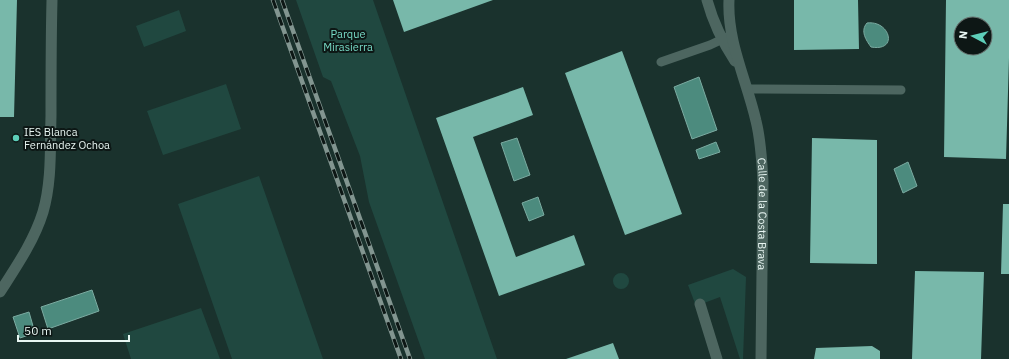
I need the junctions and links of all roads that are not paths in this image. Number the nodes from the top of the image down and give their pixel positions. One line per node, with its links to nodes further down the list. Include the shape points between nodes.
1 (52, 0): 8 (street, via 48,189 43,213 33,236)
2 (707, 0): 4 (street, Calle de la Costa Brava, via 711,16)
3 (729, 0): 4 (street, Calle de la Costa Brava, via 730,20)
4 (727, 37): 5 (lane); 6 (street, Calle de la Costa Brava)
5 (661, 62)
6 (748, 90): 7 (lane); 11 (street, Calle de la Costa Brava, via 757,122 762,160)
7 (901, 90)
8 (0, 292)
9 (700, 304): 10 (street)
10 (717, 359)
11 (761, 359)

